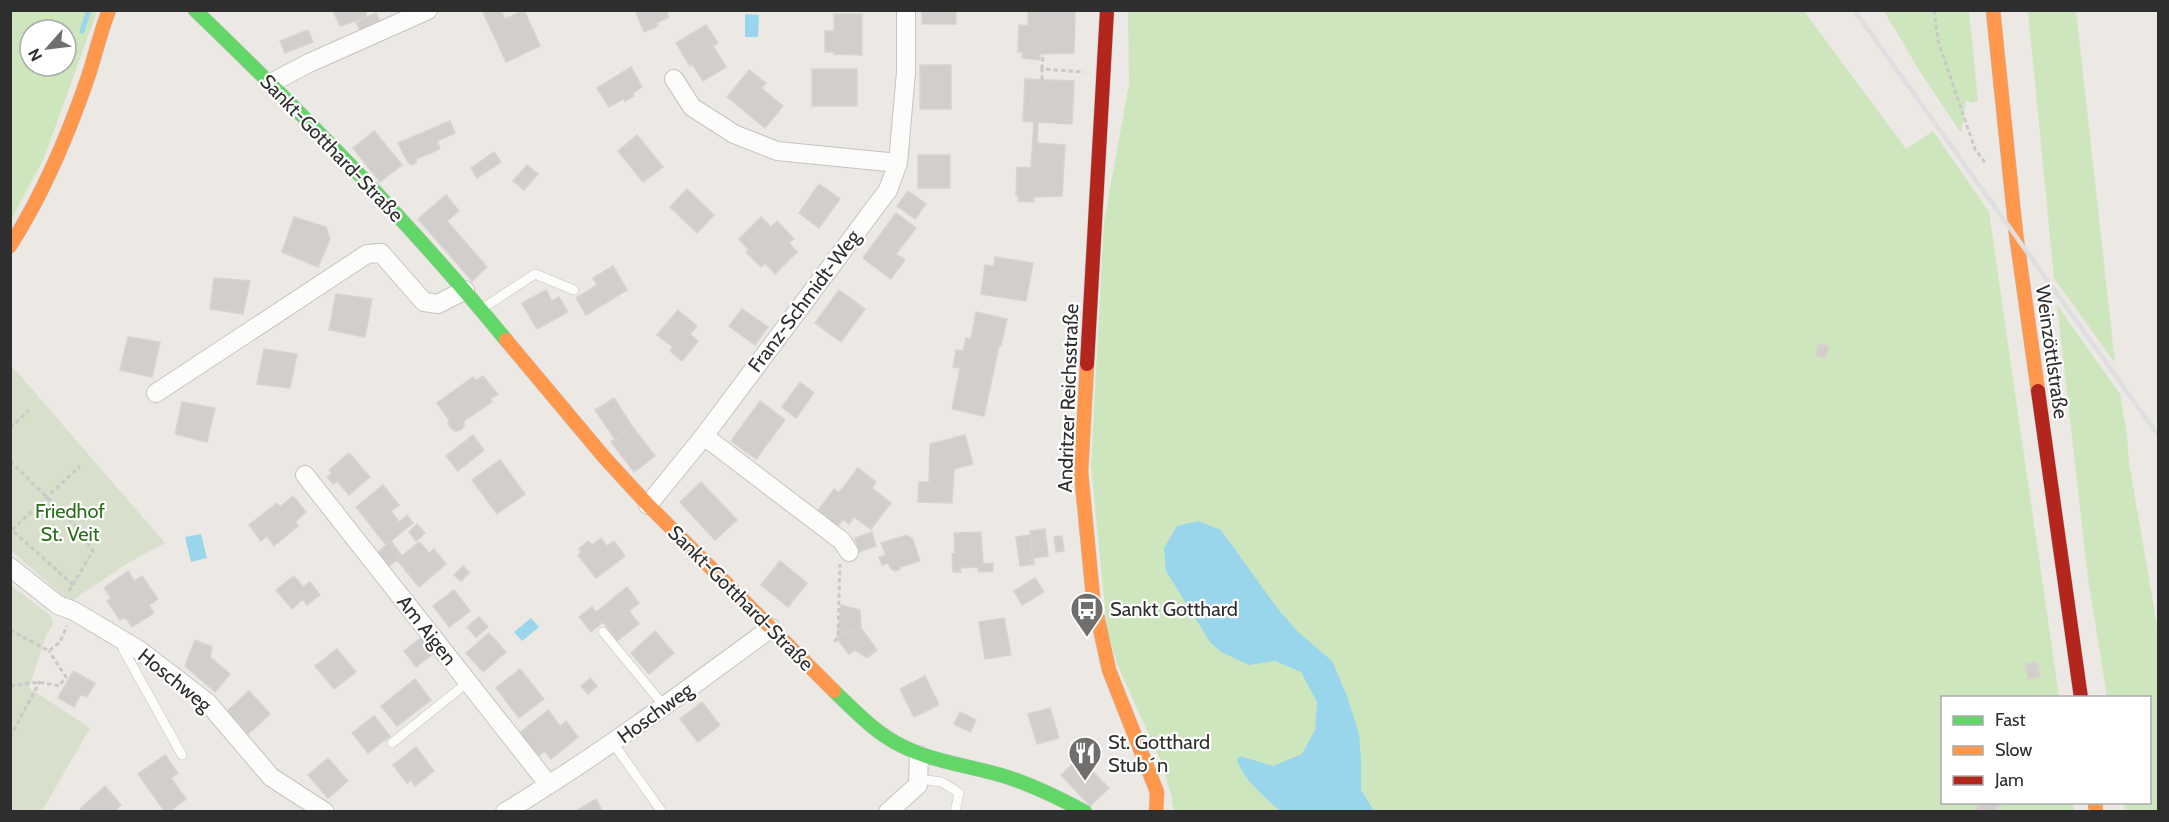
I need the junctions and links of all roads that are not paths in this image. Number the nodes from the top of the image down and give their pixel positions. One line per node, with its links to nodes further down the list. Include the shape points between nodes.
1 (109, 10): 10 (main road, via 64,143)
2 (195, 10): 8 (main road, Sankt-Gotthard-Straße)
3 (428, 10): 8 (street)
4 (906, 10): 9 (street, Franz-Schmidt-Weg, via 906,72)
5 (1107, 10): 38 (main road, Andritzer Reichsstraße, via 1081,472 1091,587 1101,638 1110,672 1152,776 1157,792)
6 (1992, 10): 24 (main road, Weinzöttlstraße, via 2016,234)
7 (674, 79): 9 (street, via 692,107 734,134 777,152)
8 (271, 83): 11 (main road, Sankt-Gotthard-Straße)
9 (898, 163): 15 (street, Franz-Schmidt-Weg, via 888,190)
10 (10, 246)
11 (465, 290): 13 (main road, Sankt-Gotthard-Straße); 14 (street, Sankt-Gotthard-Straße, via 438,304 424,302 381,253 367,254)
12 (574, 290): 13 (lane, via 535,274)
13 (481, 309): 17 (main road, Sankt-Gotthard-Straße)
14 (156, 393)
15 (704, 436): 17 (street, Franz-Schmidt-Weg); 18 (street, via 842,541)
16 (305, 475): 23 (street, Am Aigen)
17 (648, 505): 20 (main road, Sankt-Gotthard-Straße)
18 (849, 552)
19 (10, 567): 22 (street, Hoschweg, via 66,608)
20 (771, 628): 25 (street, Hoschweg); 29 (main road, Sankt-Gotthard-Straße, via 868,724 885,738)
21 (603, 632): 25 (lane)
22 (126, 642): 28 (lane, via 123,649); 32 (street, Hoschweg, via 208,703 271,777)
23 (468, 682): 26 (lane); 31 (street, Am Aigen)
24 (2081, 696)
25 (665, 707): 27 (street, Hoschweg)
26 (392, 743)
27 (613, 743): 31 (street, Hoschweg); 34 (lane)
28 (182, 755)
29 (919, 755): 30 (street); 37 (main road, Sankt-Gotthard-Straße, via 1020,782)
30 (918, 779): 35 (street, via 918,785); 36 (lane, via 942,782 959,793)
31 (549, 785): 33 (street, Hoschweg)
32 (325, 812)
33 (505, 812)
34 (662, 812)
35 (888, 812)
36 (955, 812)
37 (1085, 812)
38 (1156, 812)

